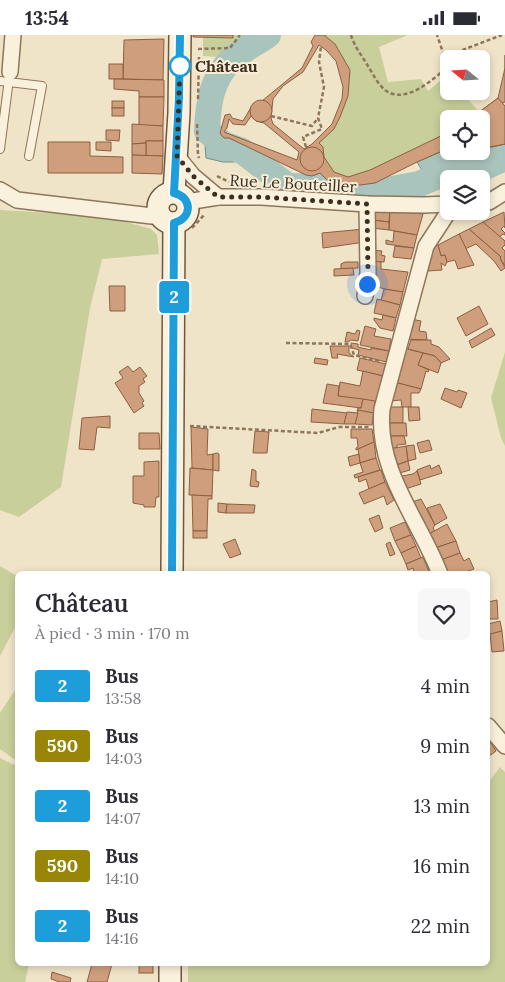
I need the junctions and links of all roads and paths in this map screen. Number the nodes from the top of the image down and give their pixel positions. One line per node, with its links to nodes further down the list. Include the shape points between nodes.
1 (13, 35): 12 (street)
2 (180, 35): 18 (main road)
3 (240, 35): 8 (path, via 230,48)
4 (351, 35): 11 (path, via 380,85 390,93 414,92)
5 (437, 35): 9 (path)
6 (502, 35): 10 (path)
7 (321, 46): 14 (path, via 319,62 324,87)
8 (198, 49)
9 (442, 50)
10 (462, 50)
11 (440, 74)
12 (6, 78): 16 (lane); 17 (lane, via 42,86)
13 (271, 116): 14 (path, via 312,126)
14 (318, 118): 15 (path, via 322,129 303,137)
15 (306, 147)
16 (0, 149)
17 (29, 156)
18 (186, 158): 19 (path, via 194,144 198,124 198,155); 23 (street, via 193,176); 25 (main road)
19 (202, 163)
20 (212, 173): 23 (path, via 229,181)
21 (213, 179): 23 (path)
22 (0, 190): 29 (street, via 17,200)
23 (225, 190): 25 (street, Rue Le Bouteiller); 27 (street, Rue Le Bouteiller, via 261,197)
24 (505, 192): 26 (street)
25 (181, 197): 29 (main road, via 188,212 186,216)
26 (490, 201)
27 (367, 204): 28 (street, Rue Le Bouteiller); 31 (street, Rue Le Bouteiller)
28 (440, 204)
29 (167, 219): 34 (main road)
30 (443, 220): 33 (street, via 426,246)
31 (365, 296)
32 (286, 343): 33 (path, via 350,344 354,355)
33 (394, 365): 35 (street)
34 (174, 425): 35 (path, via 318,433 340,427); 36 (main road)
35 (380, 427): 37 (street, via 393,477)
36 (172, 571)
37 (439, 571)
38 (490, 728): 39 (street)
39 (505, 746)
40 (170, 966): 41 (main road)
41 (170, 982)

